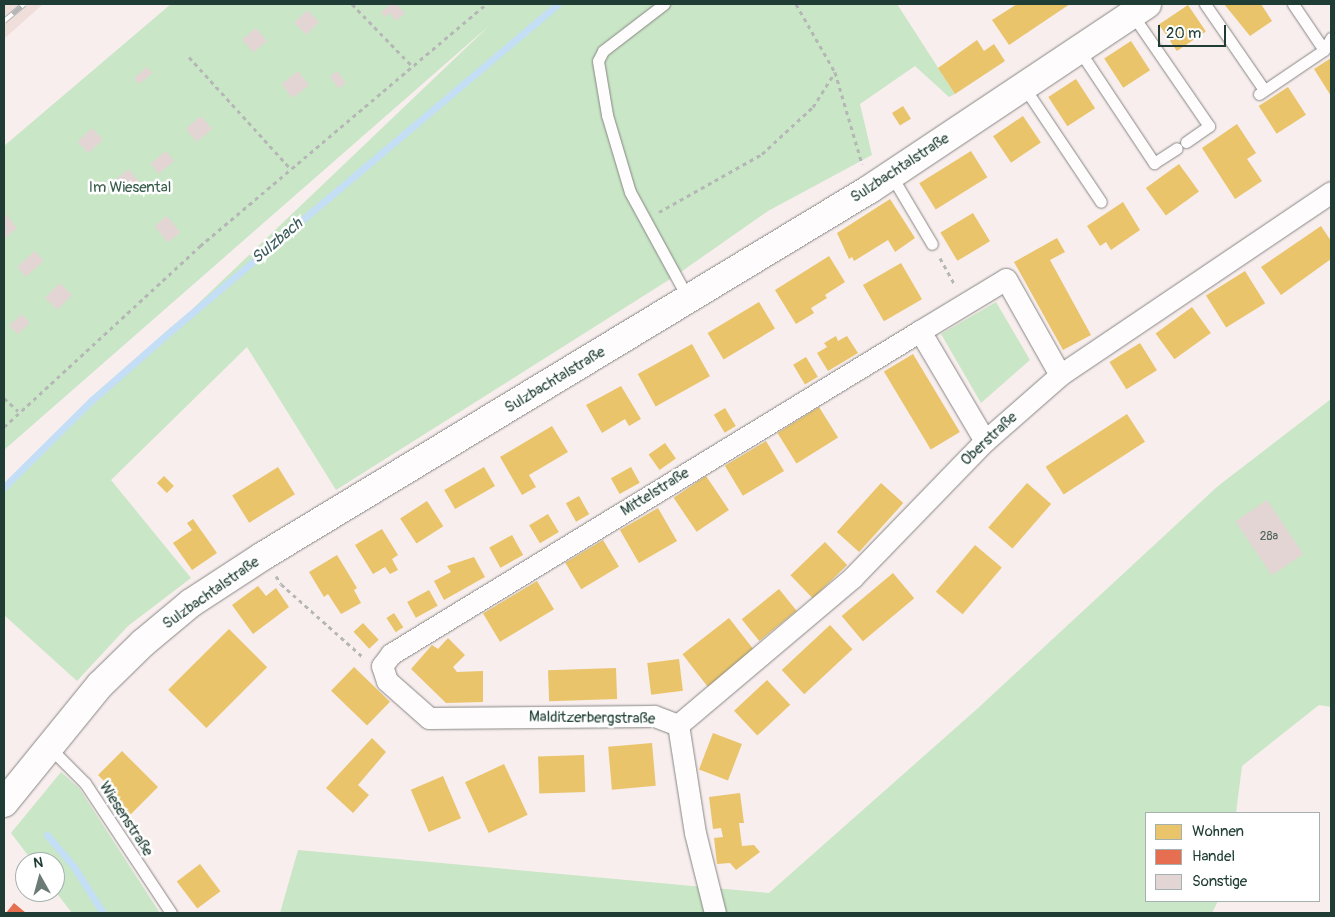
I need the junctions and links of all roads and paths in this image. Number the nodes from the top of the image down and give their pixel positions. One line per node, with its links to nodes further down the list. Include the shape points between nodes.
1 (352, 4): 12 (path)
2 (486, 4): 12 (path)
3 (664, 4): 19 (lane, via 603,51 598,61 607,116 630,192)
4 (796, 4): 13 (path)
5 (1205, 4): 10 (lane, via 1262,92)
6 (1293, 4): 10 (lane)
7 (1140, 9): 9 (main road, Sulzbachtalstraße); 9 (lane, via 1209,126 1181,145 1154,163)
8 (1331, 38): 10 (lane)
9 (1079, 50): 14 (main road, Sulzbachtalstraße)
10 (1324, 50)
11 (189, 57): 15 (path)
12 (412, 66): 15 (path)
13 (836, 72): 16 (path); 19 (path, via 813,107 762,154)
14 (1024, 87): 16 (main road, Sulzbachtalstraße); 18 (lane)
15 (291, 169): 26 (path, via 200,246)
16 (880, 182): 20 (lane); 21 (main road, Sulzbachtalstraße)
17 (1331, 192): 24 (street, Oberstraße)
18 (1101, 202)
19 (645, 220): 21 (lane)
20 (932, 244): 22 (path)
21 (688, 300): 33 (main road, Sulzbachtalstraße, via 191,603 100,685)
22 (966, 304): 23 (street, Mittelstraße); 24 (street, Mittelstraße, via 1006,279)
23 (920, 331): 28 (street); 30 (street, Mittelstraße)
24 (1060, 375): 28 (street, Oberstraße)
25 (4, 398): 26 (path)
26 (18, 411): 27 (path)
27 (4, 427)
28 (986, 440): 32 (street, Oberstraße, via 853,577)
29 (281, 584): 31 (path)
30 (391, 654): 32 (street, Malditzerbergstraße, via 382,666 387,681 429,718 654,716)
31 (358, 655)
32 (678, 725): 36 (street, via 693,823)
33 (49, 746): 34 (main road, Sulzbachtalstraße); 35 (lane, Wiesenstraße, via 85,783)
34 (4, 804)
35 (171, 913)
36 (715, 913)

